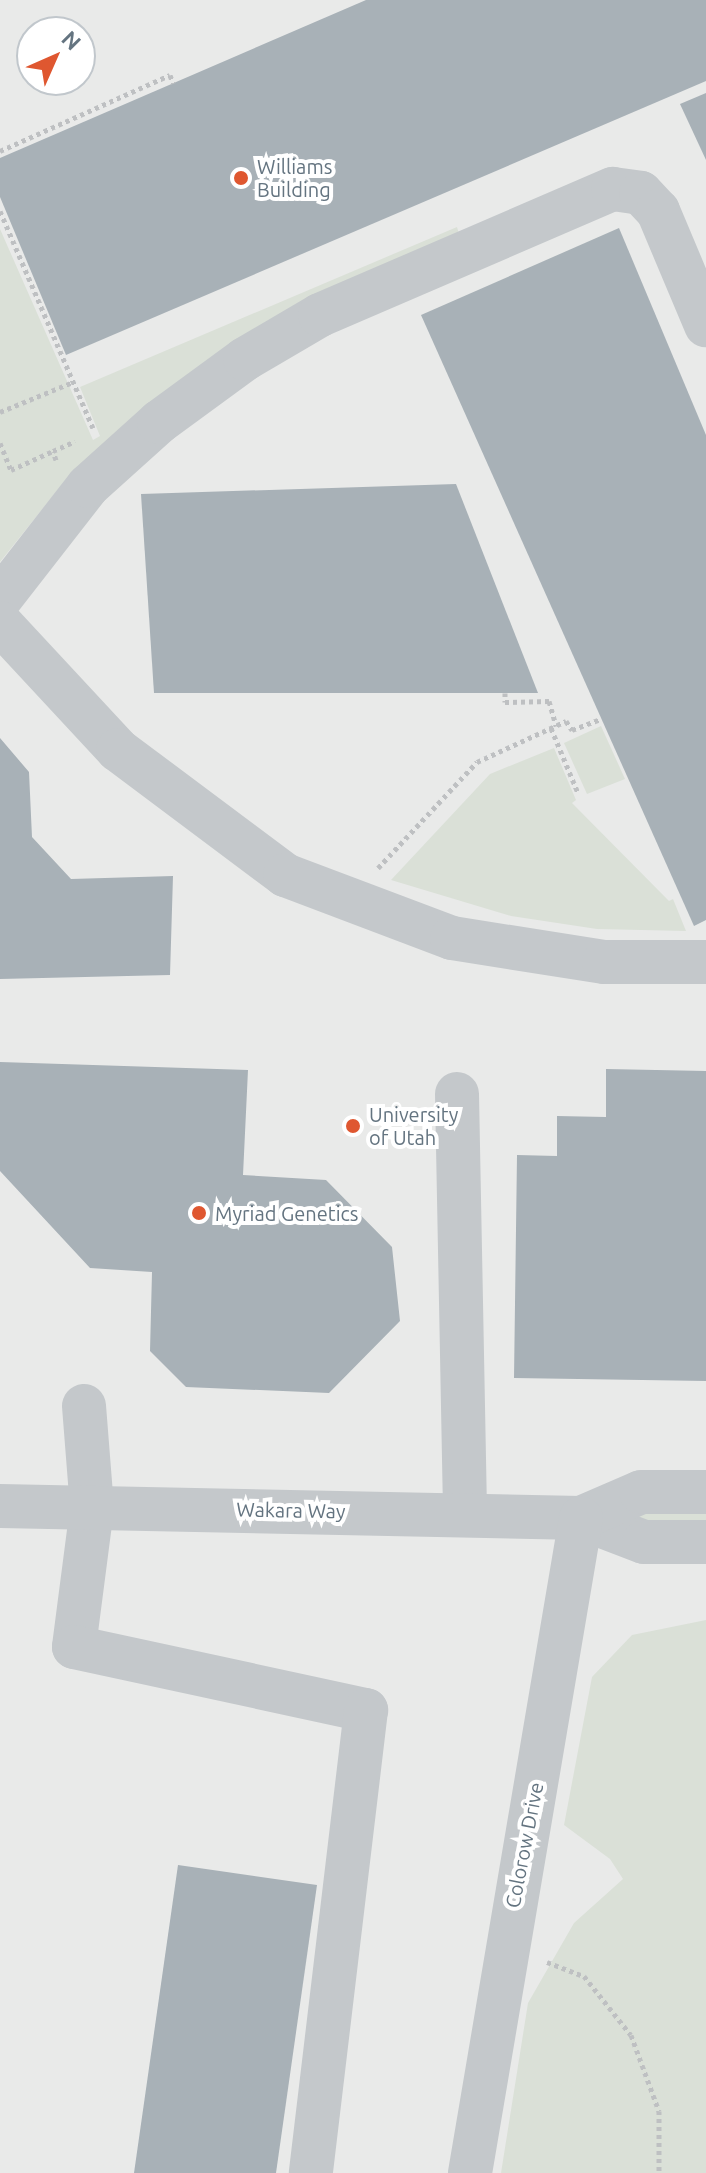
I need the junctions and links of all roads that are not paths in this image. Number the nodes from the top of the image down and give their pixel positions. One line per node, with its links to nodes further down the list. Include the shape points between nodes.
1 (706, 325): 2 (street, via 658,211 641,193 613,189 320,315 245,359 159,422 88,486)
2 (0, 599)
3 (0, 623): 4 (street, via 118,750 285,875 452,938 604,962)
4 (706, 962)
5 (457, 1094): 10 (street)
6 (84, 1406): 9 (street)
7 (706, 1492): 11 (street, Wakara Way, via 641,1492)
8 (0, 1506): 9 (street, Wakara Way)
9 (92, 1508): 10 (street, Wakara Way); 13 (street, via 74,1647 366,1710)
10 (465, 1513): 11 (street, Wakara Way)
11 (581, 1518): 12 (street, Wakara Way, via 644,1542); 14 (street, Colorow Drive)
12 (706, 1542)
13 (311, 2173)
14 (470, 2173)

